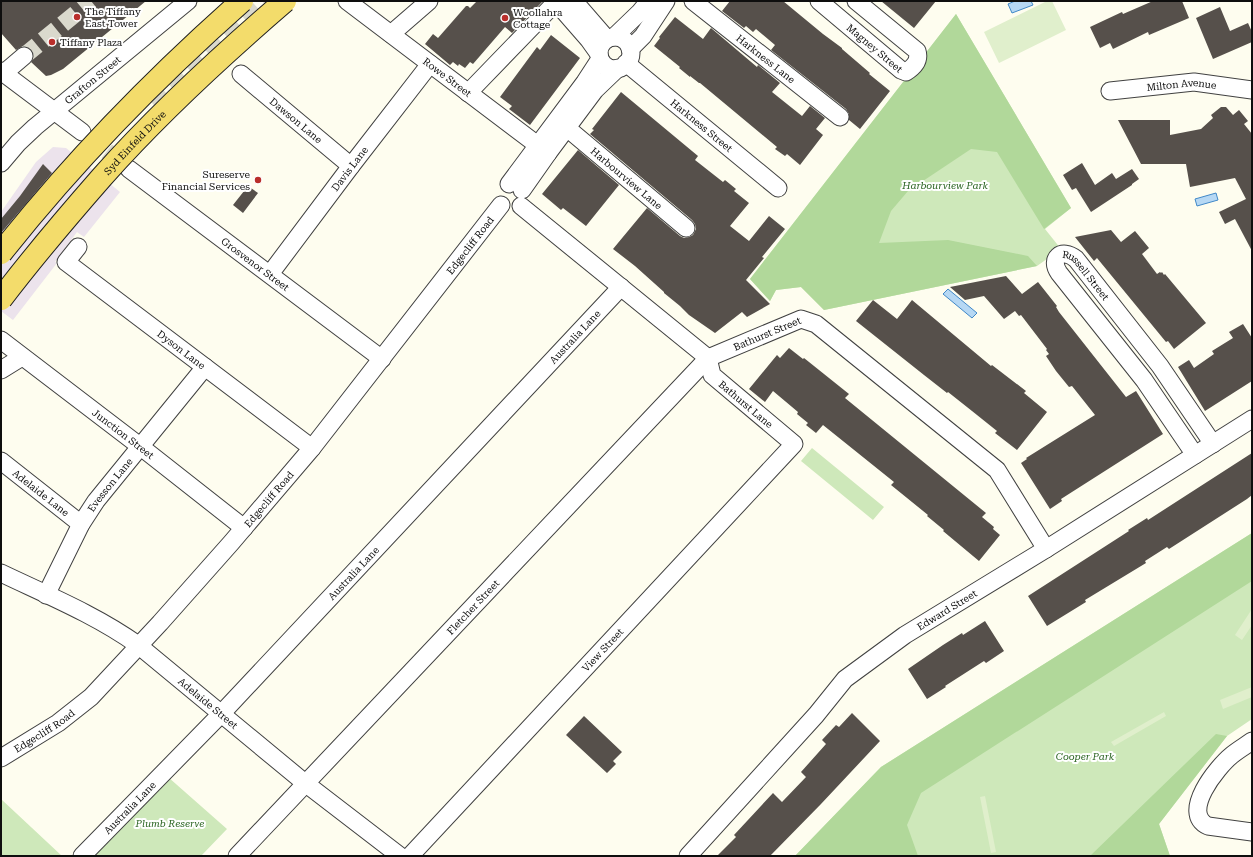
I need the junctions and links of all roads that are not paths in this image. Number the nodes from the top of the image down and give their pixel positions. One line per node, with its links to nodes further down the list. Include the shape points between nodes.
1 (188, 1): 24 (street, Grafton Street)
2 (242, 1): 37 (main road, bridge, via 124,113 43,202)
3 (285, 1): 40 (main road, Syd Einfeld Drive, bridge, via 145,131 96,183)
4 (347, 1): 13 (street, Rowe Street)
5 (429, 1): 13 (street)
6 (574, 1): 14 (street)
7 (649, 1): 14 (street)
8 (666, 1): 17 (street)
9 (693, 1): 25 (street, Harkness Lane)
10 (819, 1): 11 (street, Magney Street, via 901,70 906,72 915,67 919,56 917,51)
11 (856, 1)
12 (556, 2): 16 (street); 23 (street)
13 (391, 34): 18 (street, Rowe Street)
14 (610, 38): 16 (street, via 601,45); 17 (street, via 622,38 626,41)
15 (24, 56): 19 (street)
16 (600, 56): 17 (street, via 602,63 609,67); 28 (street)
17 (625, 60): 26 (street, via 596,90); 32 (street, Harkness Street)
18 (430, 64): 23 (street, Rowe Street); 30 (street, Davis Lane)
19 (2, 72): 24 (street)
20 (240, 74): 30 (street, Dawson Lane)
21 (1252, 90): 22 (street, Milton Avenue, via 1194,82)
22 (1110, 91)
23 (468, 93): 28 (street, Rowe Street)
24 (54, 111): 27 (street); 29 (street, Grafton Street, via 18,143)
25 (840, 117)
26 (567, 128): 28 (street); 35 (street, Harbourview Lane)
27 (82, 132)
28 (543, 149): 33 (street)
29 (1, 163)
30 (351, 166): 38 (street, Davis Lane)
31 (129, 169): 38 (street, Grosvenor Street)
32 (778, 188)
33 (517, 193): 34 (street, via 516,209 504,208); 34 (street, via 506,185 500,190 498,198); 39 (street)
34 (501, 205): 44 (street, Edgecliff Road)
35 (686, 228)
36 (78, 247): 45 (street, Dyson Lane, via 66,262)
37 (1, 253)
38 (270, 274): 44 (street, Grosvenor Street)
39 (621, 287): 43 (street); 60 (street, Australia Lane)
40 (1, 299)
41 (1, 340): 42 (street, Junction Street)
42 (22, 357): 46 (street); 50 (street, Junction Street)
43 (708, 358): 48 (street, Bathurst Lane, via 712,375); 56 (street, Bathurst Street, via 801,319 816,324 997,470); 63 (street, Fletcher Street)
44 (382, 359): 51 (street, Edgecliff Road)
45 (205, 367): 50 (street, Evesson Lane); 51 (street, Dyson Lane)
46 (1, 370)
47 (1252, 419): 49 (street, Edward Street)
48 (794, 444): 68 (street, View Street)
49 (1213, 444): 52 (street, Edward Street); 52 (street, Russell Street, via 1160,366 1076,259 1070,254 1060,255 1055,268 1144,380)
50 (141, 447): 54 (street, Evesson Lane, via 96,501); 55 (street, Junction Street)
51 (312, 448): 55 (street, Edgecliff Road)
52 (1195, 455): 56 (street, Edward Street)
53 (1, 461): 54 (street, Adelaide Lane)
54 (81, 524): 58 (street, Evesson Lane)
55 (244, 528): 59 (street, Edgecliff Road)
56 (1046, 549): 69 (street, Edward Street, via 905,635 845,679 816,715)
57 (1, 573): 58 (street, Adelaide Street)
58 (46, 595): 59 (street, Adelaide Street, via 115,630)
59 (138, 646): 60 (street, Adelaide Street); 62 (street, Edgecliff Road, via 91,697 58,723)
60 (221, 714): 63 (street, Adelaide Street); 65 (street, Australia Lane)
61 (1252, 741): 64 (street, via 1232,755 1213,775 1200,799 1197,811 1200,821 1208,826)
62 (1, 758)
63 (305, 783): 66 (street, Fletcher Street); 67 (street, Adelaide Street)
64 (1252, 832)
65 (82, 856)
66 (237, 856)
67 (400, 856)
68 (410, 856)
69 (688, 856)

